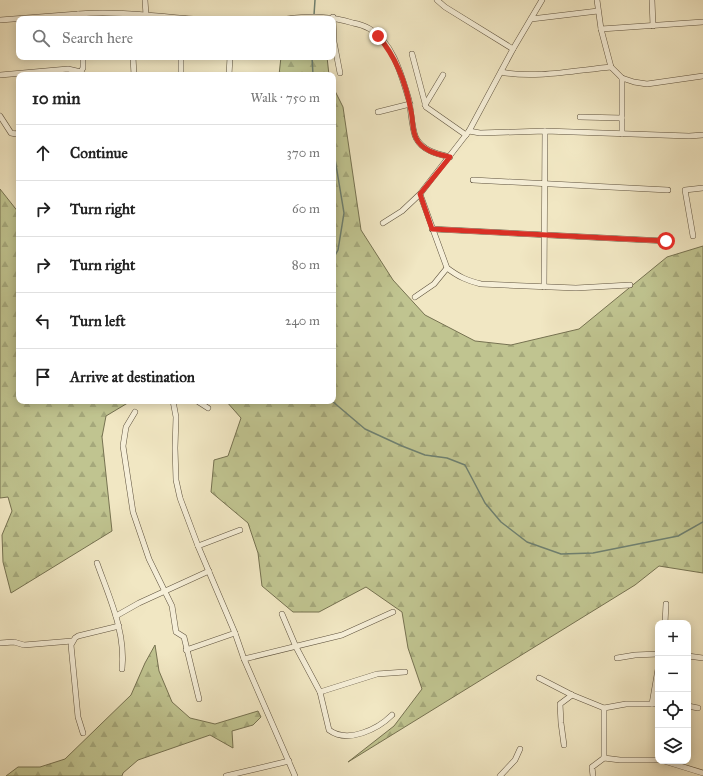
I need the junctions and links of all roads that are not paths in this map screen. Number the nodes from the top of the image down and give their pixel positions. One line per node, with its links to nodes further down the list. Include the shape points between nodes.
1 (146, 0): 7 (street)
2 (436, 0): 18 (street)
3 (542, 0): 13 (street)
4 (597, 0): 6 (street)
5 (652, 0): 16 (street)
6 (598, 11): 13 (street); 17 (street)
7 (146, 15): 9 (street); 10 (street)
8 (78, 16): 9 (street, via 94,12)
9 (133, 16)
10 (155, 16)
11 (336, 18): 39 (street, via 371,29 386,44 396,62)
12 (16, 19): 14 (street)
13 (531, 19): 18 (street)
14 (0, 20)
15 (703, 22): 16 (street)
16 (653, 26): 17 (street)
17 (601, 29): 25 (street)
18 (513, 49): 33 (street)
19 (336, 52): 32 (street)
20 (412, 54): 40 (street)
21 (83, 60): 28 (street)
22 (133, 60): 29 (street)
23 (181, 60): 30 (street)
24 (230, 60): 31 (street)
25 (611, 67): 33 (street, via 528,75); 38 (street)
26 (27, 72): 27 (street, via 68,69)
27 (75, 72)
28 (81, 72)
29 (134, 72)
30 (181, 72)
31 (229, 72)
32 (340, 72)
33 (501, 72): 46 (street)
34 (16, 73): 35 (street)
35 (0, 74)
36 (443, 75): 40 (street)
37 (703, 76): 38 (street, via 647,84)
38 (622, 78): 44 (street)
39 (410, 104): 41 (street); 50 (street, via 419,143 426,150)
40 (425, 105): 46 (street)
41 (378, 112)
42 (0, 116): 47 (street, via 11,133)
43 (580, 117): 44 (street)
44 (622, 118): 48 (street)
45 (546, 131): 46 (street); 48 (street); 52 (street)
46 (468, 133): 50 (street)
47 (16, 134)
48 (622, 134): 49 (street)
49 (703, 135)
50 (450, 157): 55 (street)
51 (473, 180): 52 (street)
52 (546, 183): 54 (street); 58 (street)
53 (703, 188): 59 (street, via 685,190)
54 (668, 190)
55 (420, 194): 56 (street, via 402,211); 57 (street)
56 (383, 223)
57 (432, 229): 58 (street); 61 (street)
58 (544, 234): 60 (street); 62 (street)
59 (693, 236)
60 (666, 241)
61 (447, 268): 62 (street, via 466,280 481,284); 64 (street, via 434,284)
62 (544, 286): 63 (street)
63 (630, 286)
64 (415, 297)
65 (174, 404): 70 (street, via 176,417 176,480)
66 (202, 404): 67 (street)
67 (208, 408)
68 (135, 412): 73 (street, via 123,438 133,512)
69 (240, 530): 70 (street)
70 (198, 546): 72 (street)
71 (97, 563): 77 (street)
72 (210, 571): 73 (street); 80 (street)
73 (164, 592): 77 (street); 84 (street, via 172,606 176,632 184,638)
74 (666, 604): 78 (street)
75 (393, 612): 83 (street, via 342,635)
76 (282, 614): 83 (street)
77 (116, 616): 79 (street)
78 (665, 620)
79 (119, 626): 81 (street, via 78,636); 90 (street, via 123,650)
80 (235, 633): 84 (street); 89 (street)
81 (72, 641): 82 (street, via 24,645 14,642); 102 (street, via 78,717)
82 (0, 643)
83 (296, 647): 89 (street); 94 (street)
84 (186, 650): 96 (street)
85 (655, 654): 87 (street)
86 (691, 656): 88 (street)
87 (617, 658)
88 (703, 658)
89 (244, 659): 107 (street)
90 (122, 669)
91 (404, 672): 94 (street, via 377,674)
92 (539, 678): 95 (street)
93 (655, 686): 97 (street)
94 (320, 692): 101 (street, via 329,730 339,735 349,736 375,728)
95 (572, 695): 99 (street); 103 (street, via 560,704)
96 (199, 700)
97 (652, 704): 99 (street, via 626,704)
98 (691, 707): 100 (street)
99 (604, 708): 105 (street)
100 (698, 708)
101 (392, 715)
102 (83, 733)
103 (564, 745)
104 (520, 749): 112 (street, via 515,760)
105 (604, 758): 106 (street); 113 (street, via 592,767)
106 (655, 760)
107 (289, 761): 110 (street); 111 (street)
108 (674, 764): 109 (street)
109 (703, 773)
110 (226, 776)
111 (296, 776)
112 (500, 776)
113 (593, 776)

